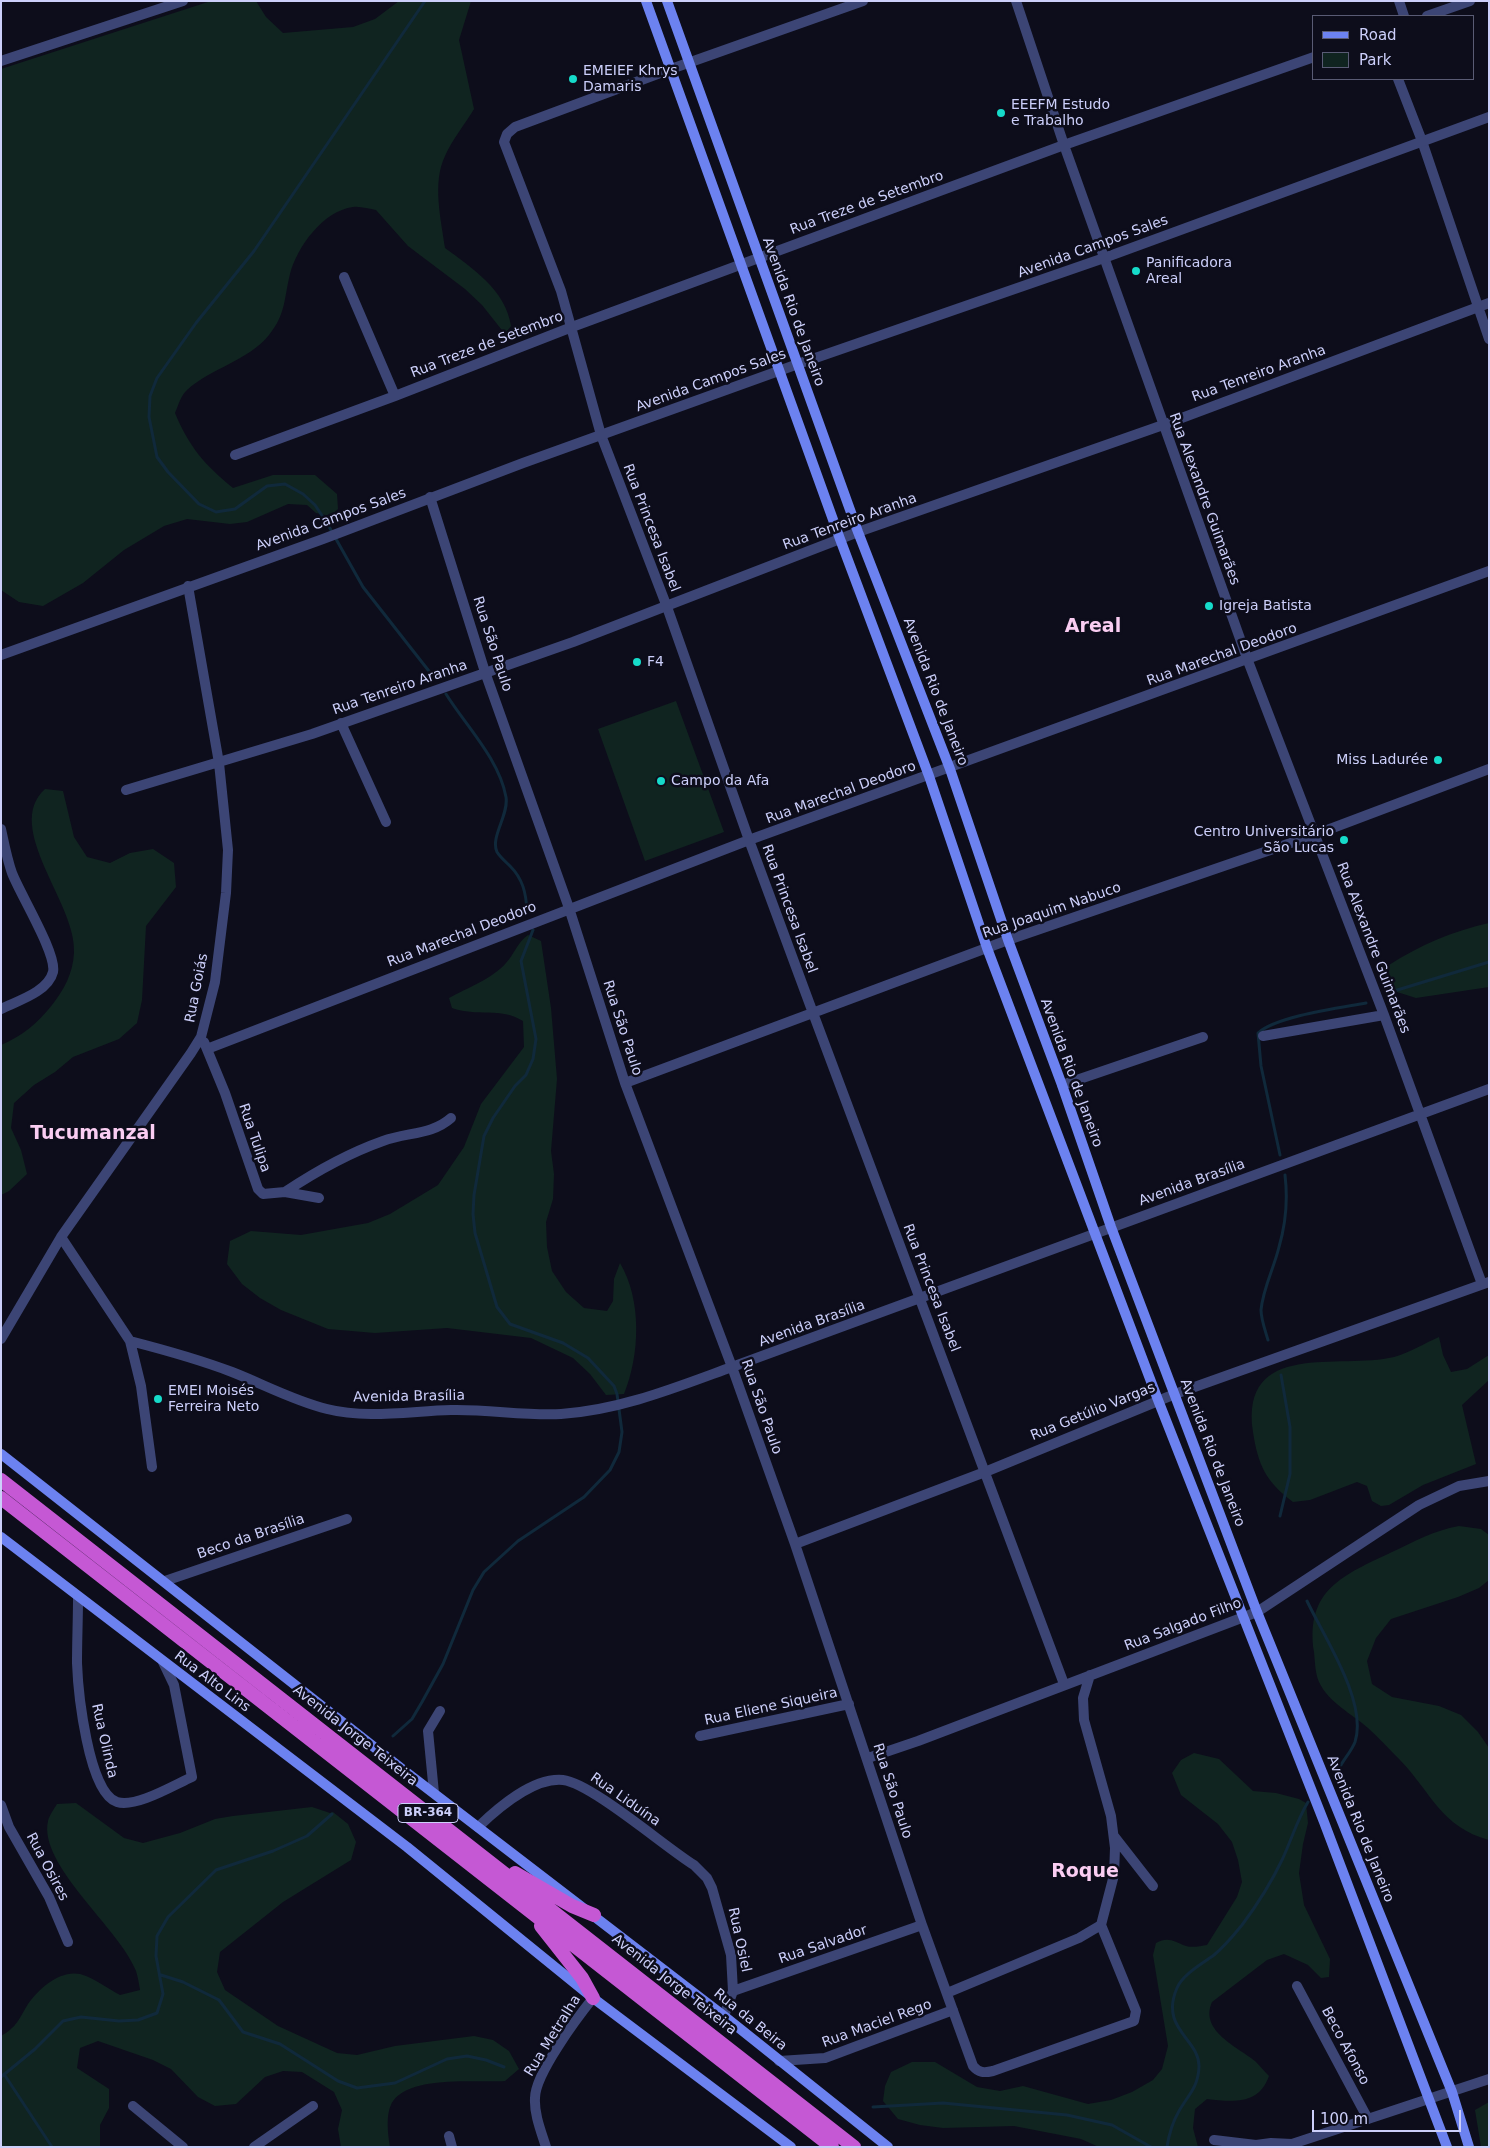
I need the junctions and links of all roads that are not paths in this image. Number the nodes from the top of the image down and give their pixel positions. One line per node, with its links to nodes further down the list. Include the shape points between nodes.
1 (184, 1): 11 (street)
2 (646, 1): 13 (main road)
3 (667, 1): 12 (main road, Avenida Rio de Janeiro)
4 (863, 1): 12 (street)
5 (1016, 1): 17 (street, Rua Alexandre Guimarães)
6 (1400, 1): 8 (street)
7 (1470, 1): 9 (street)
8 (1404, 15)
9 (1430, 15)
10 (1312, 58): 17 (street, Rua Treze de Setembro)
11 (1, 61)
12 (689, 63): 13 (street); 19 (main road, Avenida Rio de Janeiro)
13 (671, 69): 20 (main road); 24 (street, Rua Princesa Isabel, via 516,127 505,138 508,156)
14 (1398, 80): 16 (street)
15 (1489, 117): 16 (street, Avenida Campos Sales)
16 (1422, 141): 18 (street, Avenida Campos Sales); 23 (street)
17 (1064, 144): 18 (street, Rua Alexandre Guimarães); 19 (street, Rua Treze de Setembro)
18 (1104, 258): 26 (street, Avenida Campos Sales); 29 (street, Rua Alexandre Guimarães)
19 (758, 259): 20 (street, Rua Treze de Setembro); 26 (main road, Avenida Rio de Janeiro)
20 (741, 265): 24 (street, Rua Treze de Setembro); 27 (main road)
21 (344, 277): 28 (street)
22 (1489, 303): 23 (street, Rua Tenreiro Aranha)
23 (1478, 307): 25 (street); 29 (street, Rua Tenreiro Aranha)
24 (572, 327): 28 (street, Rua Treze de Setembro); 30 (street, Rua Princesa Isabel)
25 (1489, 338)
26 (798, 364): 27 (street, Avenida Campos Sales); 33 (main road, Avenida Rio de Janeiro)
27 (780, 371): 30 (street, Avenida Campos Sales); 34 (main road)
28 (395, 396): 31 (street, Rua Treze de Setembro)
29 (1163, 424): 33 (street, Rua Tenreiro Aranha); 39 (street, Rua Alexandre Guimarães)
30 (601, 435): 32 (street, Avenida Campos Sales); 37 (street, Rua Princesa Isabel)
31 (235, 455)
32 (430, 498): 36 (street, Avenida Campos Sales); 40 (street, Rua São Paulo)
33 (858, 532): 34 (street, Rua Tenreiro Aranha); 43 (main road, Avenida Rio de Janeiro)
34 (840, 540): 37 (street, Rua Tenreiro Aranha); 45 (main road)
35 (1489, 571): 39 (street, Rua Marechal Deodoro)
36 (188, 586): 38 (street, Avenida Campos Sales); 42 (street, Rua Goiás)
37 (667, 607): 40 (street, Rua Tenreiro Aranha); 50 (street, Rua Princesa Isabel)
38 (1, 655)
39 (1248, 660): 43 (street, Rua Marechal Deodoro); 49 (street, Rua Alexandre Guimarães)
40 (486, 672): 41 (street, Rua Tenreiro Aranha); 51 (street, Rua São Paulo)
41 (341, 723): 42 (street, Rua Tenreiro Aranha); 47 (street)
42 (219, 763): 46 (street, Rua Tenreiro Aranha); 58 (street, Rua Goiás, via 228,850 226,893 215,982)
43 (950, 769): 45 (street, Rua Marechal Deodoro); 52 (main road, Avenida Rio de Janeiro)
44 (1489, 769): 49 (street, Rua Joaquim Nabuco)
45 (929, 776): 50 (street, Rua Marechal Deodoro); 53 (main road)
46 (126, 790)
47 (386, 822)
48 (1, 828): 54 (street, via 12,874 50,954 52,973 40,989)
49 (1314, 834): 52 (street, Rua Joaquim Nabuco); 56 (street, Rua Alexandre Guimarães)
50 (749, 840): 51 (street, Rua Marechal Deodoro); 55 (street, Rua Princesa Isabel)
51 (569, 908): 60 (street, Rua Marechal Deodoro); 61 (street, Rua São Paulo)
52 (1008, 940): 53 (street, Rua Joaquim Nabuco); 62 (main road, Avenida Rio de Janeiro)
53 (988, 948): 55 (street, Rua Joaquim Nabuco); 69 (main road)
54 (1, 1009)
55 (813, 1013): 61 (street, Rua Joaquim Nabuco); 72 (street, Rua Princesa Isabel)
56 (1384, 1016): 57 (street); 64 (street, Rua Alexandre Guimarães)
57 (1263, 1036)
58 (201, 1037): 60 (street, Rua Tulipa); 70 (street, Rua Goiás)
59 (1203, 1037): 62 (street)
60 (206, 1049): 66 (street, Rua Tulipa, via 258,1189 263,1194)
61 (625, 1084): 75 (street, Rua São Paulo)
62 (1062, 1085): 68 (main road, Avenida Rio de Janeiro)
63 (1489, 1090): 64 (street, Avenida Brasília)
64 (1421, 1115): 68 (street, Avenida Brasília); 71 (street, Rua Alexandre Guimarães)
65 (451, 1118): 66 (street, via 437,1128 374,1144)
66 (284, 1192): 67 (street, Rua Tulipa)
67 (319, 1198)
68 (1111, 1227): 69 (street, Avenida Brasília); 76 (main road, Avenida Rio de Janeiro)
69 (1095, 1233): 72 (street, Avenida Brasília); 77 (main road)
70 (61, 1237): 73 (street, Rua Goiás); 74 (street)
71 (1485, 1283): 76 (street, Rua Getúlio Vargas)
72 (920, 1299): 75 (street, Avenida Brasília); 80 (street, Rua Princesa Isabel)
73 (1, 1339)
74 (130, 1341): 75 (street, Avenida Brasília, via 194,1358 328,1409 356,1413 456,1410 545,1414 611,1407); 79 (street, via 141,1386)
75 (732, 1368): 86 (street, Rua São Paulo)
76 (1175, 1394): 77 (street, Rua Getúlio Vargas); 89 (main road, Avenida Rio de Janeiro)
77 (1158, 1400): 80 (street, Rua Getúlio Vargas); 90 (main road)
78 (1, 1454): 87 (main road, Rua da Beira)
79 (152, 1467)
80 (985, 1472): 86 (street, Rua Getúlio Vargas); 93 (street, Rua Princesa Isabel)
81 (1, 1480): 103 (highway, Avenida Jorge Teixeira / BR-364)
82 (1489, 1481): 89 (street, Rua Salgado Filho, via 1459,1486 1419,1505)
83 (1, 1498): 106 (highway, Avenida Jorge Teixeira / BR-364)
84 (347, 1519): 87 (street, Beco da Brasília)
85 (1, 1537): 88 (main road, Rua Alto Lins)
86 (795, 1544): 94 (street, Rua São Paulo)
87 (165, 1581): 98 (main road, Rua da Beira)
88 (78, 1598): 91 (main road, Rua Alto Lins); 91 (street, Rua Olinda, via 77,1664 85,1731 101,1787 112,1800 125,1803 147,1797 192,1777 176,1691)
89 (1257, 1612): 90 (street, Rua Salgado Filho); 119 (main road, Avenida Rio de Janeiro)
90 (1243, 1618): 92 (street, Rua Salgado Filho); 120 (main road)
91 (163, 1662): 114 (main road, Rua Alto Lins, via 407,1847)
92 (1090, 1675): 93 (street, Rua Salgado Filho); 102 (street, via 1083,1698 1084,1720)
93 (1064, 1684): 97 (street, Rua Salgado Filho)
94 (849, 1704): 96 (street, Rua Eliene Siqueira); 97 (street, Rua São Paulo)
95 (440, 1711): 98 (street, via 428,1732)
96 (700, 1736)
97 (868, 1758): 108 (street, Rua São Paulo)
98 (434, 1793): 100 (main road, Rua da Beira)
99 (1, 1804): 101 (street, Rua Osires)
100 (478, 1828): 104 (street, Rua Liduína, via 524,1791 562,1780 585,1787); 107 (main road, Rua da Beira)
101 (5, 1829): 110 (street, Rua Osires, via 50,1897)
102 (1114, 1835): 105 (street); 109 (street, via 1114,1875)
103 (459, 1838): 107 (highway, via 572,1906); 130 (highway, Avenida Jorge Teixeira / BR-364)
104 (702, 1872): 112 (street, Rua Osiel, via 712,1888 731,1954)
105 (1153, 1886)
106 (530, 1911): 114 (highway, via 582,1978); 129 (highway, Avenida Jorge Teixeira / BR-364)
107 (594, 1915): 116 (main road, Rua da Beira)
108 (922, 1924): 112 (street, Rua Salvador); 113 (street, Rua São Paulo)
109 (1101, 1925): 113 (street, Rua Maciel Rego, via 1079,1938); 115 (street, Rua São Paulo, via 1136,2011 1137,2018 1130,2024 986,2073 973,2066)
110 (68, 1942)
111 (1297, 1986): 123 (street, Beco Afonso)
112 (733, 1991): 116 (street, Rua Osiel)
113 (947, 1993): 115 (street, Rua São Paulo)
114 (593, 1998): 127 (street, Rua Metralha, via 546,2067 535,2090 535,2108); 128 (main road)
115 (953, 2010): 117 (street, Rua Maciel Rego, via 825,2058)
116 (724, 2016): 117 (main road, Rua da Beira)
117 (779, 2061): 131 (main road, Rua da Beira)
118 (1489, 2079): 119 (street)
119 (1452, 2092): 120 (street); 133 (main road, Avenida Rio de Janeiro)
120 (1430, 2100): 123 (street); 132 (main road)
121 (133, 2106): 125 (street)
122 (313, 2106): 126 (street)
123 (1368, 2119): 124 (street, via 1292,2144 1256,2146)
124 (1214, 2140)
125 (183, 2147)
126 (254, 2147)
127 (546, 2147)
128 (790, 2147)
129 (832, 2147)
130 (854, 2147)
131 (888, 2147)
132 (1447, 2147)
133 (1469, 2147)

